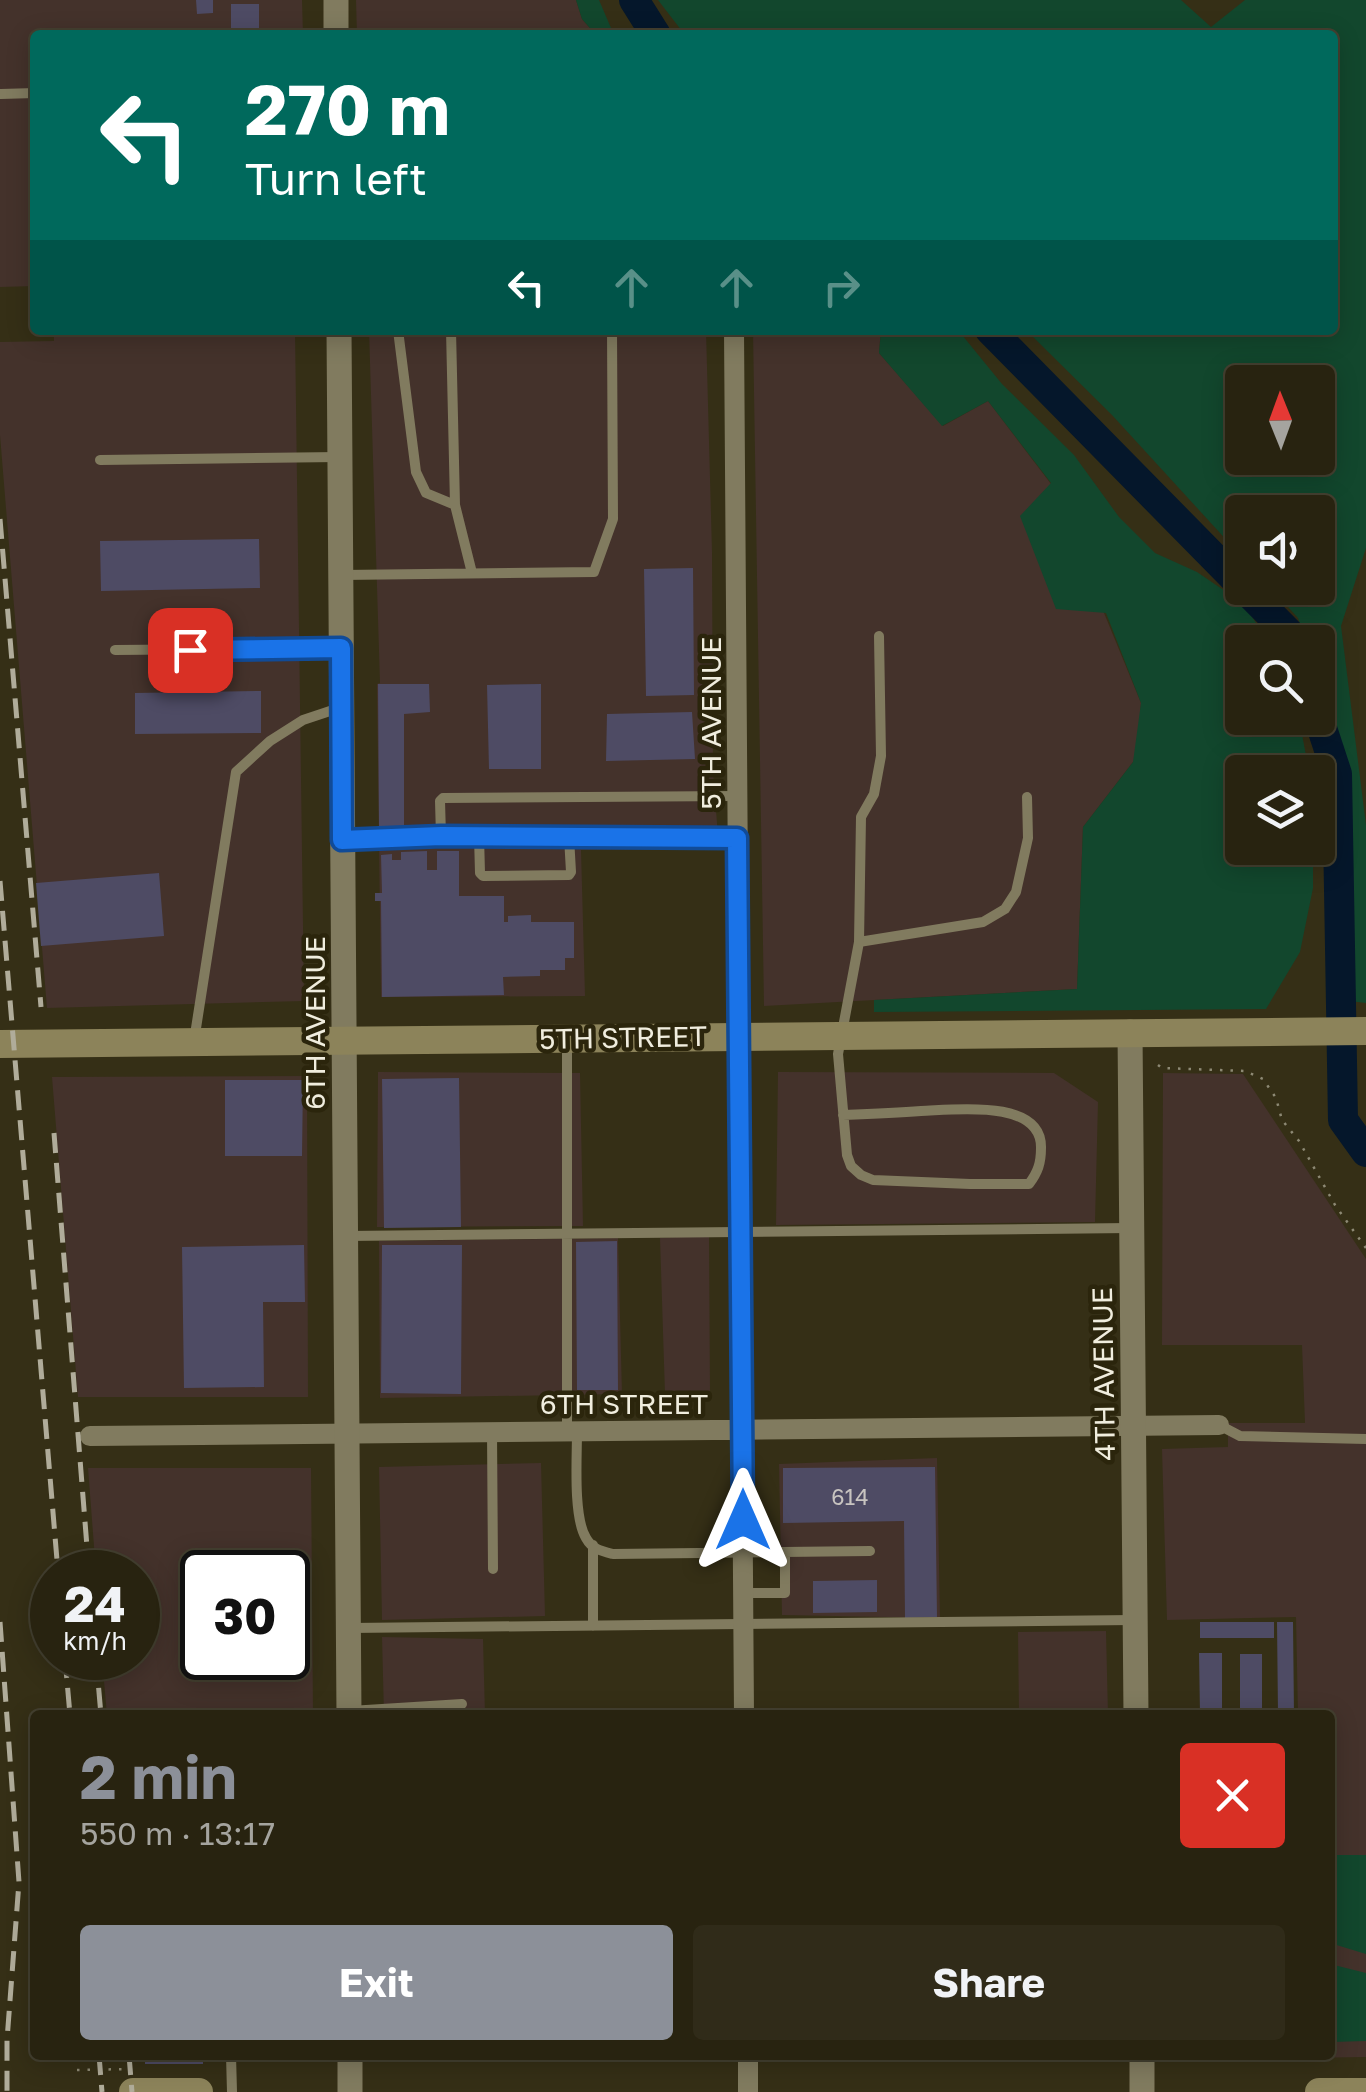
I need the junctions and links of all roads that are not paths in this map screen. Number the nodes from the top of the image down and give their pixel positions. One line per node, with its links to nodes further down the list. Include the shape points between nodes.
1 (336, 0): 2 (street)
2 (336, 30)
3 (30, 93): 4 (lane)
4 (1, 94)
5 (338, 335): 10 (street, 6TH AVENUE)
6 (399, 335): 12 (lane, via 416,472 426,493)
7 (451, 335): 12 (lane)
8 (612, 335): 13 (lane, via 614,519 594,572)
9 (734, 335): 19 (street, 5TH AVENUE)
10 (340, 457): 11 (lane); 14 (street, 6TH AVENUE)
11 (100, 460)
12 (455, 504): 13 (lane)
13 (472, 573): 14 (lane)
14 (340, 574): 16 (street, 6TH AVENUE)
15 (879, 636): 26 (lane, via 881,756 874,794 861,817)
16 (341, 648): 17 (lane); 18 (street, 6TH AVENUE)
17 (115, 650)
18 (342, 707): 25 (street, 6TH AVENUE); 33 (lane, via 303,720 236,772)
19 (737, 796): 21 (lane, via 443,798); 24 (street, 5TH AVENUE)
20 (1027, 797): 26 (lane, via 1028,838 1016,892 1004,909 983,922)
21 (441, 836): 22 (lane); 25 (lane)
22 (479, 836): 23 (lane); 23 (lane, via 483,876 568,875)
23 (570, 837): 24 (lane)
24 (737, 838): 30 (street, 5TH AVENUE)
25 (342, 840): 32 (street, 6TH AVENUE)
26 (859, 942): 29 (lane)
27 (1366, 1031): 28 (main road, 5TH STREET)
28 (1130, 1032): 29 (main road, 5TH STREET); 36 (street, 4TH AVENUE)
29 (843, 1034): 30 (main road, 5TH STREET); 35 (lane)
30 (738, 1036): 31 (main road, 5TH STREET); 37 (street, 5TH AVENUE)
31 (567, 1038): 32 (main road, 5TH STREET); 38 (lane)
32 (344, 1040): 33 (main road, 5TH STREET); 39 (street, 6TH AVENUE)
33 (193, 1042): 34 (main road, 5TH STREET)
34 (0, 1044)
35 (842, 1115): 35 (lane, via 851,1166 873,1180 1028,1184 1041,1164 1041,1140 1032,1123 1015,1115 982,1108)
36 (1131, 1228): 37 (lane); 41 (street, 4TH AVENUE)
37 (740, 1230): 38 (lane); 42 (street, 5TH AVENUE)
38 (567, 1233): 39 (lane); 43 (lane)
39 (346, 1236): 44 (street, 6TH AVENUE)
40 (1219, 1425): 41 (street, 6TH STREET); 47 (lane, via 1240,1436)
41 (1134, 1426): 42 (street, 6TH STREET); 54 (street, 4TH AVENUE)
42 (742, 1430): 43 (street, 6TH STREET); 50 (street, 5TH AVENUE)
43 (572, 1431): 45 (street, 6TH STREET); 48 (lane, via 582,1528)
44 (347, 1432): 45 (street, 6TH STREET); 46 (street, 6TH STREET); 57 (street, 6TH AVENUE)
45 (492, 1432): 52 (lane)
46 (90, 1436)
47 (1366, 1439)
48 (592, 1546): 50 (lane, via 612,1554); 56 (lane)
49 (870, 1551): 51 (lane)
50 (743, 1552): 51 (lane); 53 (street, 5TH AVENUE)
51 (785, 1552): 53 (lane, via 785,1593)
52 (493, 1569)
53 (743, 1594): 55 (street, 5TH AVENUE)
54 (1136, 1620): 55 (lane); 62 (street, 4TH AVENUE)
55 (744, 1625): 56 (lane); 61 (street, 5TH AVENUE)
56 (594, 1626): 57 (lane)
57 (349, 1628): 59 (street, 6TH AVENUE)
58 (462, 1704): 60 (lane)
59 (349, 1710)
60 (387, 1710)
61 (744, 1710)
62 (1136, 1710)
63 (231, 2060): 69 (lane)
64 (350, 2060): 70 (street)
65 (748, 2060): 71 (street)
66 (1142, 2060): 72 (street)
67 (138, 2080): 68 (main road)
68 (198, 2092)
69 (232, 2092)
70 (350, 2092)
71 (748, 2092)
72 (1142, 2092)
73 (1319, 2092): 74 (main road)
74 (1366, 2092)

